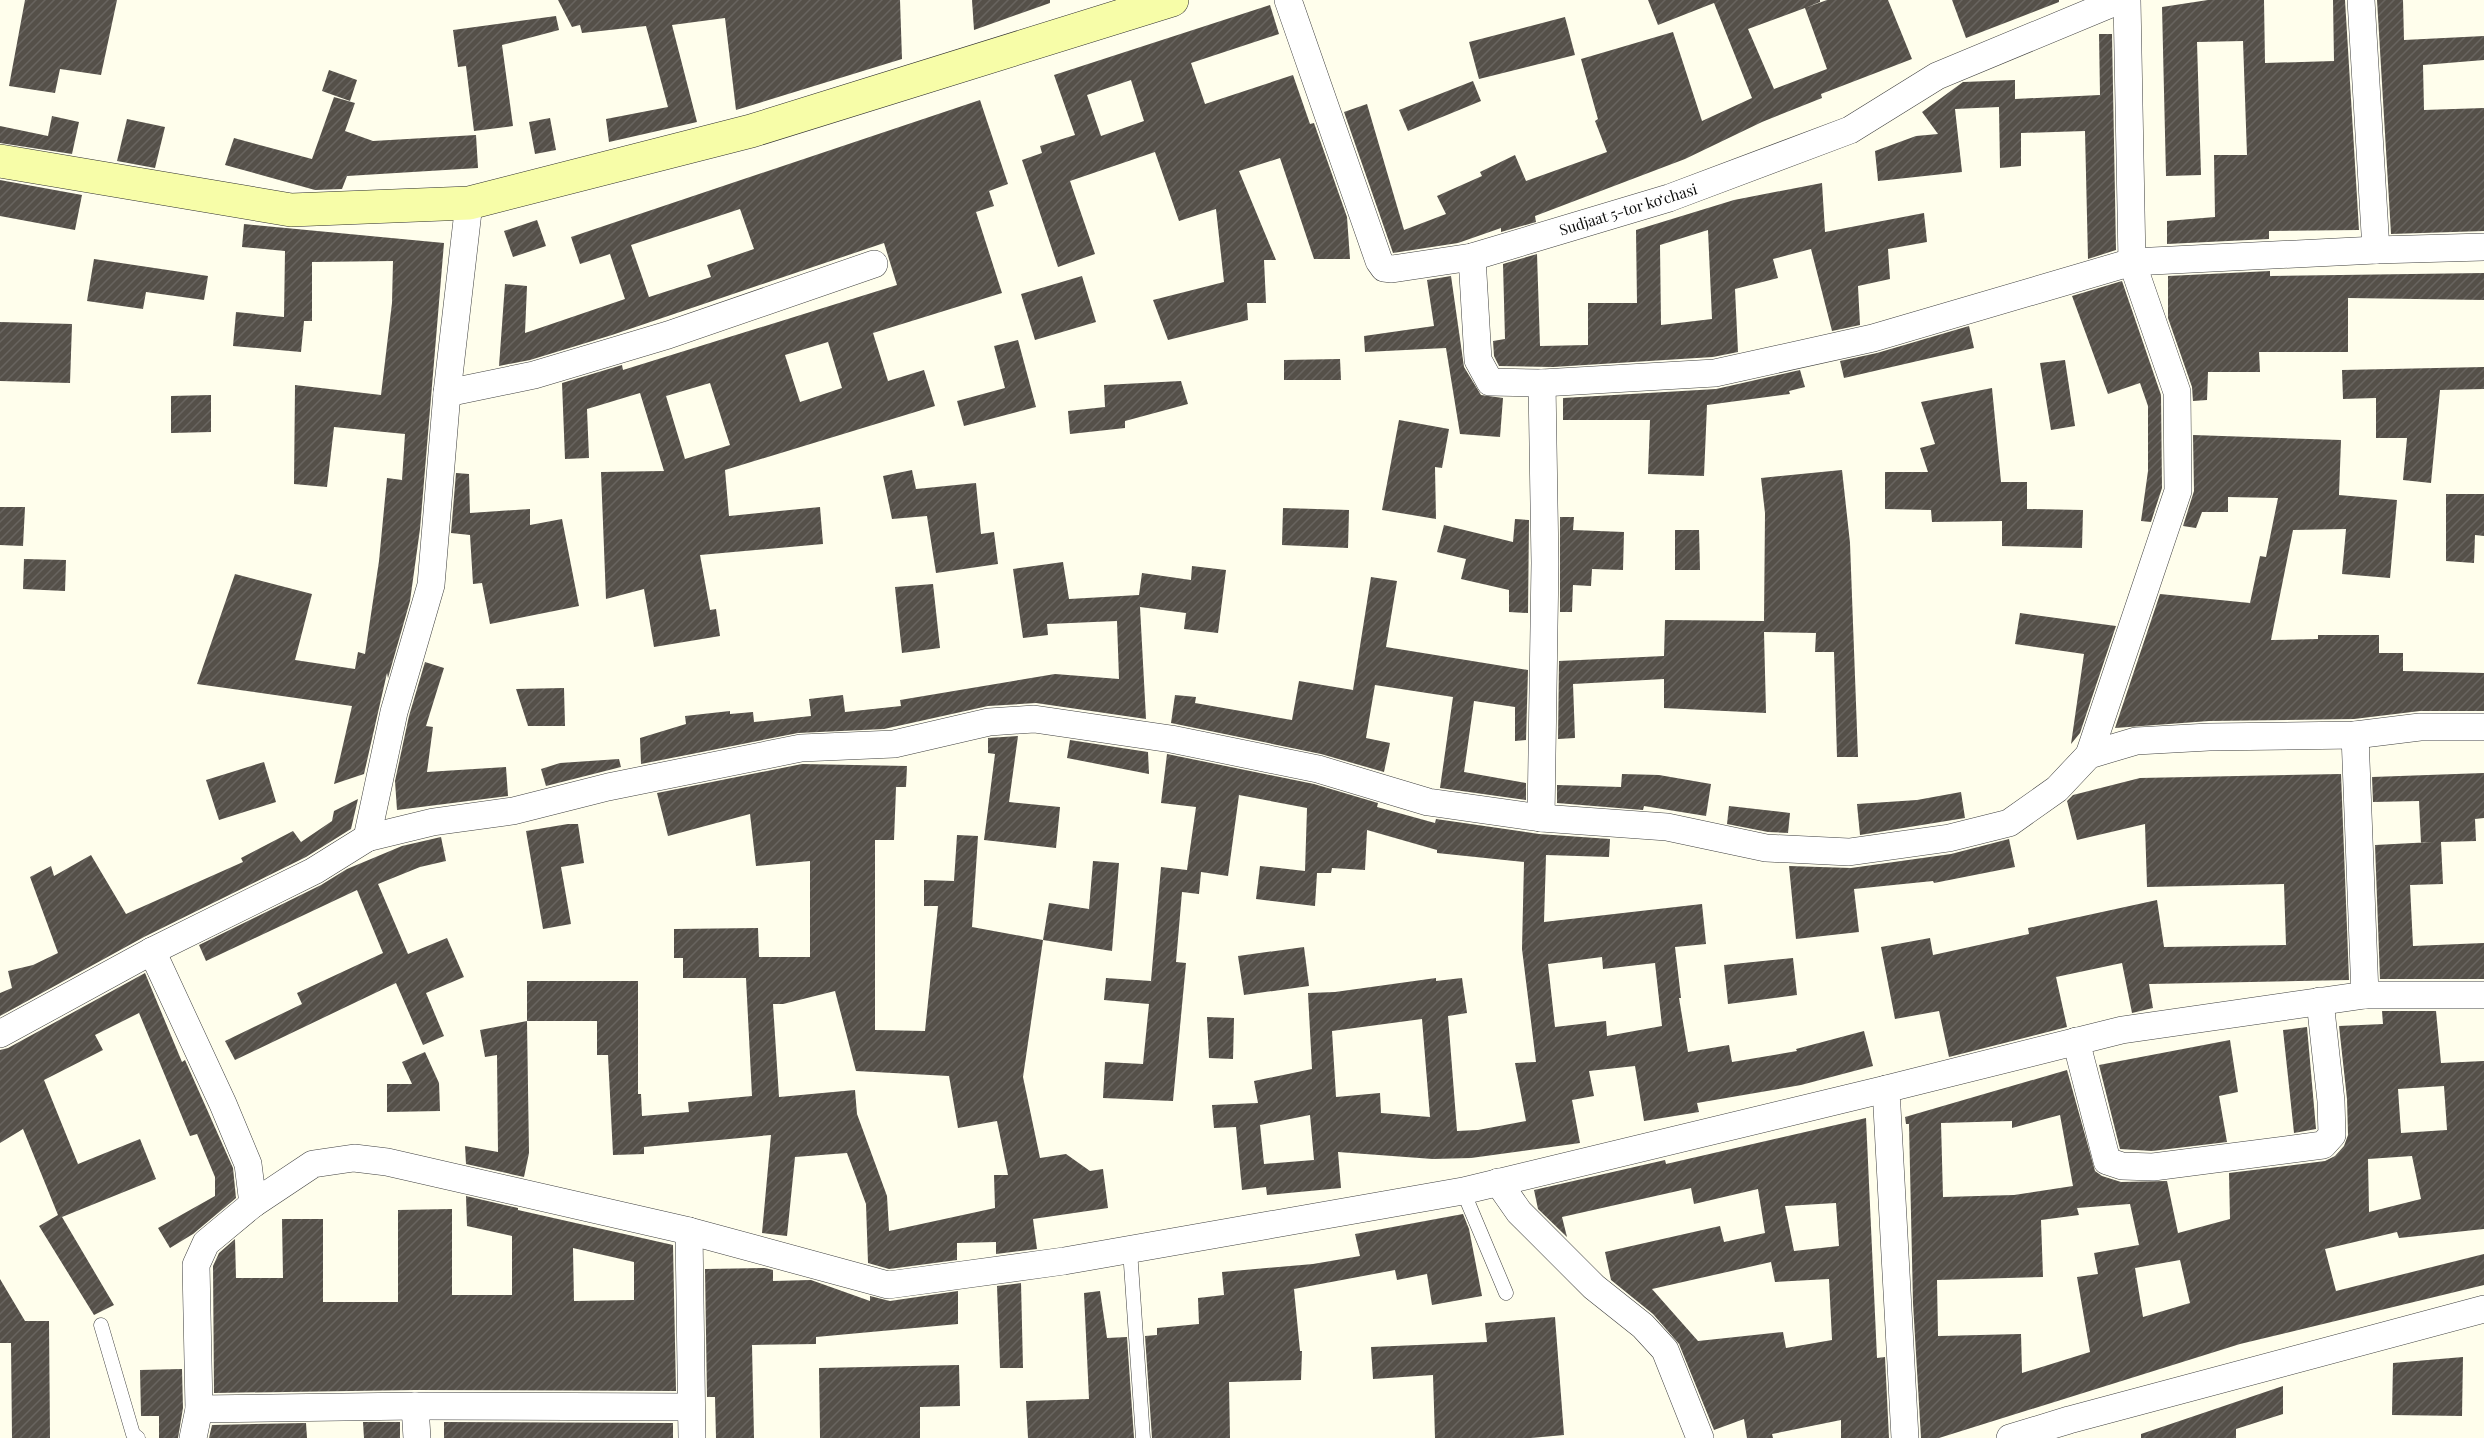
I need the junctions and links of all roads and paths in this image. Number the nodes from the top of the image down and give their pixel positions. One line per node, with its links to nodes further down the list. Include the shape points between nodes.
1 (1172, 0): 7 (street, via 751,130)
2 (1288, 0): 10 (street, Sudjaat 5-tor koʻchasi, via 1378,261 1384,268 1392,269)
3 (2120, 0): 10 (street, Sudjaat 5-tor koʻchasi, via 1937,76 1850,130 1669,198)
4 (2127, 0): 11 (street)
5 (2361, 0): 9 (street)
6 (0, 161): 7 (street, via 291,210)
7 (469, 203): 14 (street)
8 (2484, 247): 9 (street)
9 (2376, 250): 11 (street)
10 (1472, 257): 13 (street, via 1479,360 1490,382)
11 (2132, 262): 13 (street, via 1874,338 1715,374); 17 (street, via 2177,392 2178,491)
12 (874, 264): 14 (street, via 668,335 534,375)
13 (1542, 383): 18 (street, via 1545,563)
14 (447, 393): 19 (street, via 430,585 394,712)
15 (2484, 727): 16 (street, via 2420,727)
16 (2355, 735): 17 (street, via 2136,741); 21 (street)
17 (2089, 755): 18 (street, via 2057,789 2009,823 1949,838 1849,852 1766,848 1667,827)
18 (1541, 818): 19 (street, via 1428,802 1318,769 1171,739 1034,719 989,722 894,744 801,748 513,811 433,822)
19 (367, 838): 20 (street, via 314,871)
20 (153, 951): 24 (street); 29 (street, via 248,1164)
21 (2365, 994): 22 (street); 23 (street)
22 (2484, 994)
23 (2320, 1001): 25 (street, via 2122,1030); 25 (street, via 2332,1135 2323,1145 2153,1167 2122,1167 2107,1161)
24 (0, 1034)
25 (2076, 1041): 26 (street)
26 (1886, 1089): 27 (street); 44 (street)
27 (1498, 1182): 28 (street); 43 (street, via 1519,1212 1665,1350)
28 (1463, 1191): 31 (street); 32 (lane)
29 (254, 1204): 30 (street, via 313,1164 354,1158 387,1162); 37 (street, via 206,1243 196,1265)
30 (689, 1231): 31 (street, via 888,1285); 36 (street)
31 (1130, 1250): 42 (lane)
32 (1506, 1293)
33 (2484, 1309): 45 (street)
34 (101, 1325): 38 (lane)
35 (415, 1406): 36 (street); 37 (street); 40 (street)
36 (691, 1407): 41 (street)
37 (199, 1409): 39 (street)
38 (138, 1438)
39 (193, 1438)
40 (417, 1438)
41 (692, 1438)
42 (1143, 1438)
43 (1700, 1438)
44 (1905, 1438)
45 (2010, 1438)

